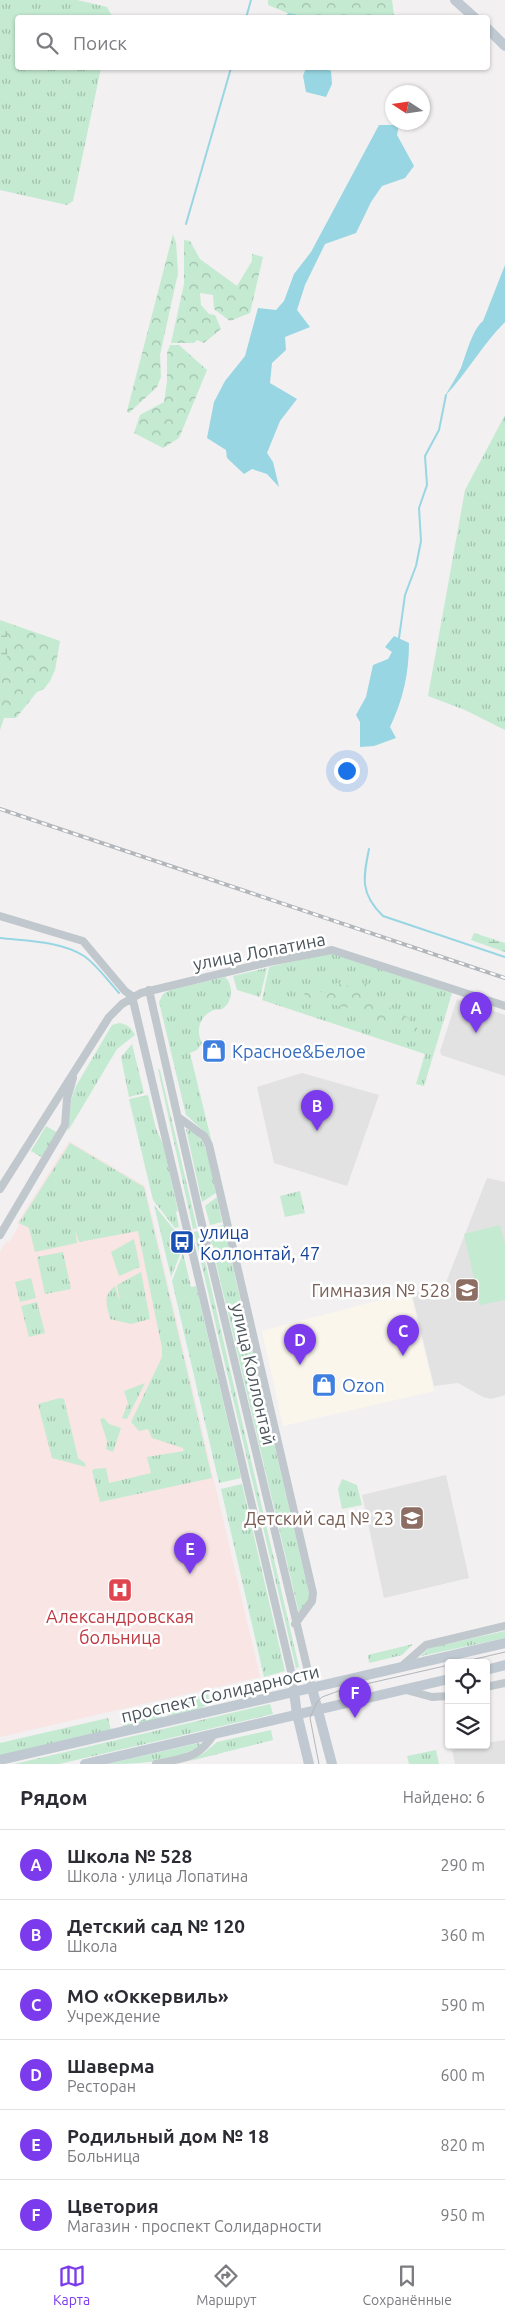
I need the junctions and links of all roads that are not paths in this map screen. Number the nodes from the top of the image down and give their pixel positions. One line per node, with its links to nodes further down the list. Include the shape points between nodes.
1 (455, 0): 2 (main road)
2 (472, 15)
3 (490, 31): 4 (main road)
4 (505, 46)
5 (0, 916): 7 (street, via 83,941)
6 (150, 990): 7 (street, улица Лопатина); 8 (street, улица Лопатина, via 332,950); 12 (street, улица Коллонтай)
7 (132, 996): 9 (street, via 109,1017); 26 (street, улица Коллонтай, via 252,1499)
8 (505, 1006)
9 (74, 1073): 10 (street); 11 (street)
10 (58, 1094): 11 (street); 13 (street)
11 (68, 1100): 14 (street, via 65,1125)
12 (178, 1116): 15 (street, улица Коллонтай); 15 (street, via 204,1136 209,1145 279,1446 313,1593 312,1601)
13 (0, 1190)
14 (0, 1235)
15 (296, 1624): 24 (street, улица Коллонтай)
16 (505, 1626): 19 (street, via 426,1645)
17 (505, 1643): 19 (main road, проспект Солидарности)
18 (505, 1665): 20 (main road)
19 (400, 1668): 24 (main road, проспект Солидарности)
20 (490, 1669)
21 (445, 1680): 25 (main road)
22 (505, 1682): 23 (street)
23 (490, 1686)
24 (312, 1688): 26 (main road, проспект Солидарности); 28 (main road, улица Коллонтай)
25 (404, 1689): 27 (street); 28 (main road)
26 (294, 1692): 29 (main road, улица Коллонтай); 31 (main road, проспект Солидарности)
27 (445, 1696)
28 (319, 1709): 29 (main road); 35 (main road, улица Коллонтай)
29 (297, 1714): 30 (main road); 34 (main road, улица Коллонтай)
30 (214, 1734): 32 (main road); 33 (street, via 197,1754)
31 (0, 1760)
32 (85, 1764)
33 (156, 1764)
34 (309, 1764)
35 (332, 1764)

